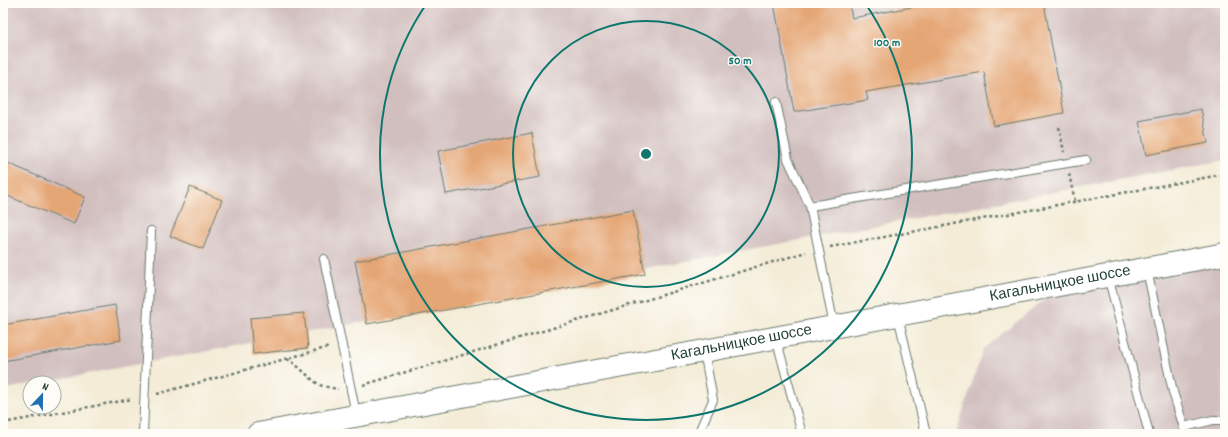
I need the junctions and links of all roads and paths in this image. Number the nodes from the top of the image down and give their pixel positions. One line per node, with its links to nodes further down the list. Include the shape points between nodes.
1 (776, 102): 4 (lane, via 788,159)
2 (1086, 160): 4 (lane)
3 (1225, 174): 6 (path)
4 (810, 206): 6 (lane)
5 (152, 230): 20 (lane)
6 (818, 249): 12 (lane); 16 (path)
7 (1225, 254): 9 (main road, Кагальницкое шоссе)
8 (324, 259): 14 (lane)
9 (1146, 268): 10 (main road, Кагальницкое шоссе); 19 (lane, via 1173,392)
10 (1108, 276): 11 (main road, Кагальницкое шоссе); 25 (lane)
11 (898, 314): 12 (main road, Кагальницкое шоссе); 24 (lane)
12 (834, 326): 13 (main road, Кагальницкое шоссе)
13 (775, 337): 15 (main road, Кагальницкое шоссе); 23 (lane)
14 (341, 343): 16 (lane); 16 (path, via 287,359 321,386)
15 (704, 350): 17 (main road, Кагальницкое шоссе); 22 (lane, via 713,400)
16 (351, 389): 17 (lane)
17 (356, 415): 21 (main road, Кагальницкое шоссе)
18 (1225, 420): 19 (lane, via 1212,420)
19 (1185, 430)
20 (143, 434)
21 (258, 434)
22 (698, 434)
23 (802, 434)
24 (926, 434)
25 (1149, 434)

